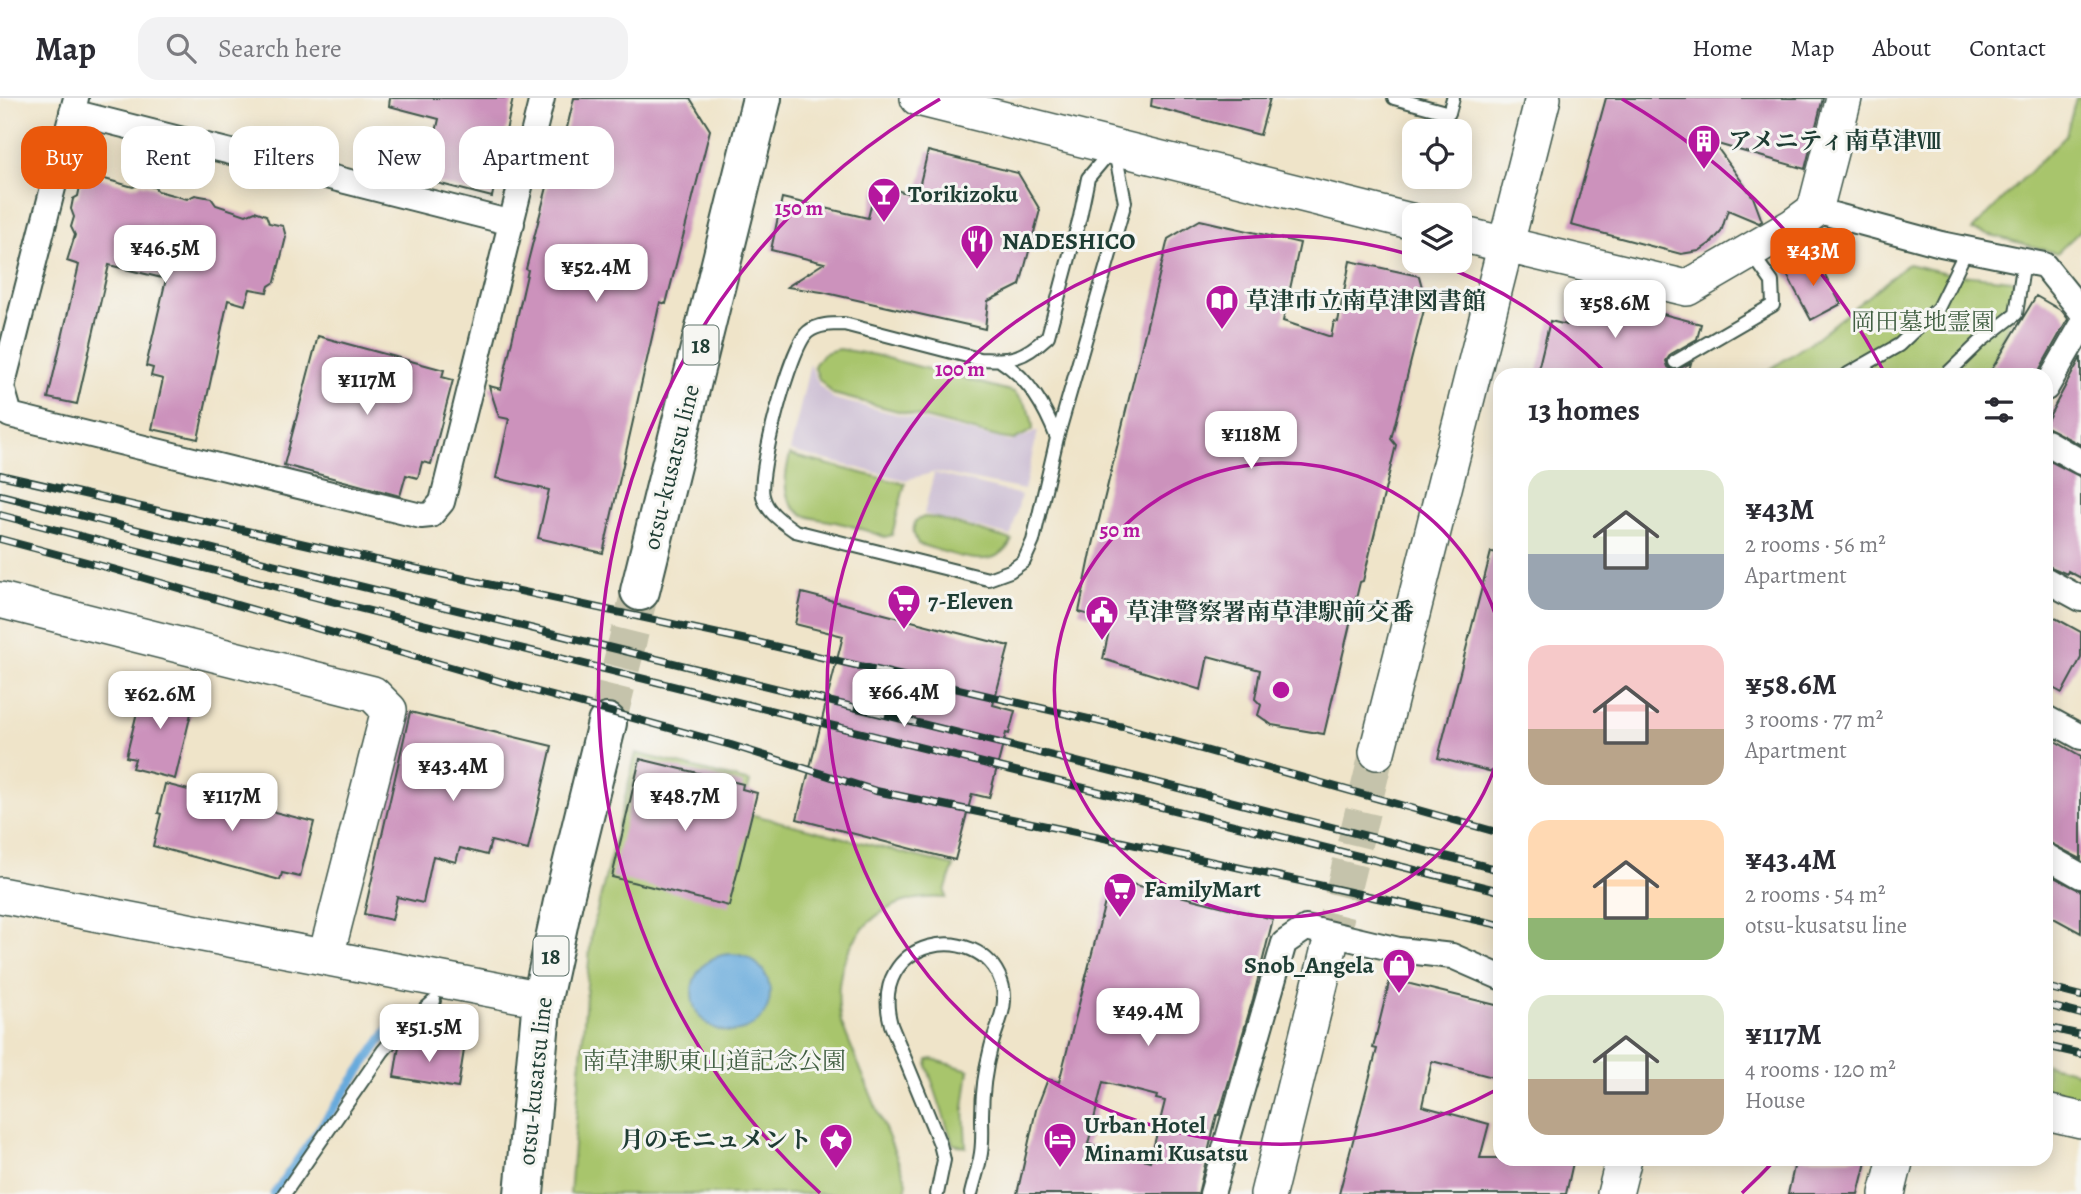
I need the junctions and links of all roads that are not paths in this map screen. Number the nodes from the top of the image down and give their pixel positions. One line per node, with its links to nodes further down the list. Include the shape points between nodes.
1 (542, 98): 12 (street)
2 (762, 98): 29 (main road, otsu-kusatsu line / 18)
3 (1394, 98): 4 (lane, via 1449,113)
4 (1453, 98)
5 (1543, 98): 14 (street)
6 (1844, 98): 10 (street)
7 (930, 99): 9 (street)
8 (74, 105): 12 (street); 12 (street, via 2,387 10,415 421,516 430,514 442,502)
9 (1114, 147): 11 (street); 20 (lane, via 1088,177 1048,336 1016,359); 25 (lane, via 1125,202)
10 (1815, 210): 15 (street); 16 (street)
11 (1402, 219)
12 (512, 223)
13 (1472, 237): 14 (street)
14 (1504, 245): 16 (street, via 1687,288); 35 (street)
15 (1967, 249): 17 (street); 22 (lane, via 1938,308 1899,345)
16 (1750, 251): 21 (lane, via 1772,282 1773,305)
17 (2024, 260): 18 (street, via 2044,265); 23 (lane, via 2016,313)
18 (2081, 312)
19 (2081, 327): 24 (street)
20 (1001, 360): 25 (lane, via 1023,377 1048,414); 25 (lane, via 979,359 844,324 825,324 808,332 790,363 765,468 762,495 772,513 795,531 988,579 1024,561 1033,541)
21 (1675, 362)
22 (1859, 368)
23 (1953, 368)
24 (2053, 376)
25 (1057, 438)
26 (2053, 446): 27 (street)
27 (2081, 462)
28 (2053, 584): 30 (street)
29 (640, 591)
30 (2081, 599)
31 (0, 600): 40 (street, via 373,694 384,704 389,710)
32 (2053, 722): 34 (street)
33 (607, 723): 42 (main road, otsu-kusatsu line / 18)
34 (2081, 737)
35 (1377, 752)
36 (2053, 860): 37 (street)
37 (2081, 876)
38 (0, 895): 40 (street)
39 (1329, 948): 53 (street)
40 (326, 956): 42 (street)
41 (1493, 974): 52 (street, via 1452,956 1399,950 1306,928 1284,943)
42 (542, 999): 49 (main road, otsu-kusatsu line / 18)
43 (434, 1001): 48 (lane, via 383,1051)
44 (2053, 1114): 45 (street)
45 (2081, 1120)
46 (1622, 1166): 54 (street)
47 (1894, 1166): 55 (street)
48 (284, 1194)
49 (524, 1194)
50 (937, 1194): 51 (lane, via 944,1160 940,1144 887,1005 896,968 917,951 943,945 970,950 985,959 999,976 1005,996 986,1070 981,1153)
51 (971, 1194)
52 (1212, 1194)
53 (1268, 1194)
54 (1615, 1194)
55 (1887, 1194)

